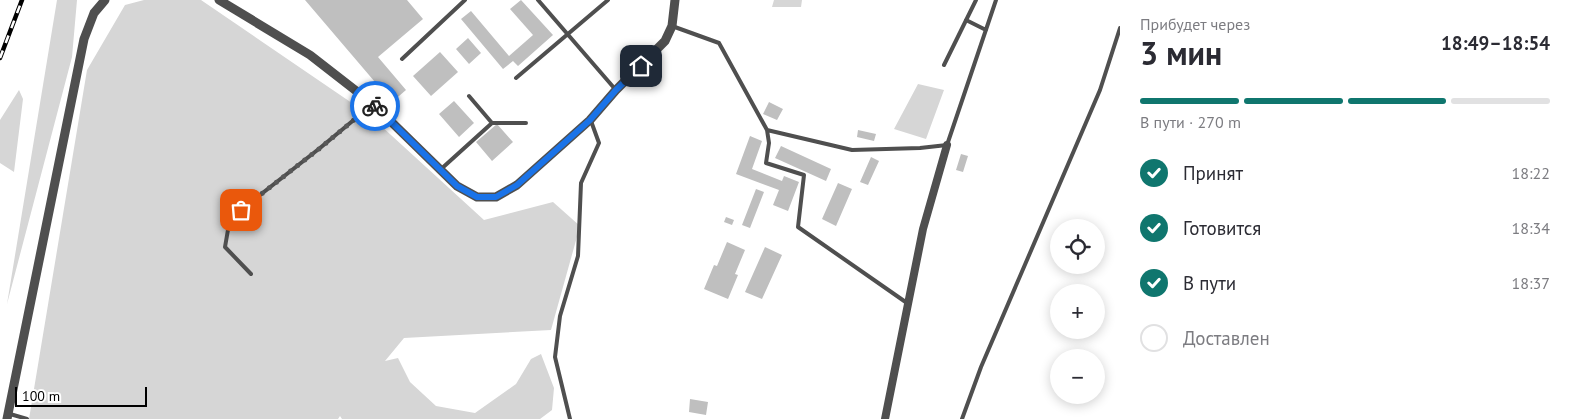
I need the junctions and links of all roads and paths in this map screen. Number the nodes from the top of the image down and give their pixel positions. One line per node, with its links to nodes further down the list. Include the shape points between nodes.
1 (105, 0): 28 (street, via 94,13 84,39)
2 (219, 0): 19 (street, via 310,55)
3 (465, 0): 14 (lane)
4 (538, 0): 13 (lane)
5 (608, 0): 13 (lane)
6 (675, 0): 10 (street)
7 (976, 0): 9 (lane)
8 (996, 0): 12 (lane)
9 (966, 20): 12 (lane); 15 (lane)
10 (672, 26): 17 (street, via 665,41); 23 (lane, via 719,43)
11 (1120, 28): 32 (lane, via 1100,90)
12 (986, 30): 24 (lane)
13 (568, 34): 16 (lane); 17 (lane)
14 (402, 60)
15 (944, 65)
16 (516, 78)
17 (616, 90): 20 (street)
18 (469, 96): 21 (lane)
19 (373, 104): 25 (street); 26 (lane, via 241,210 229,224 225,247)
20 (590, 120): 25 (street, via 517,185 496,197 477,197 457,186); 30 (lane, via 599,143 581,183 578,256 560,316 555,357)
21 (492, 123): 22 (lane); 25 (lane)
22 (526, 123)
23 (767, 130): 24 (lane, via 852,150); 27 (lane, via 766,163 804,175 798,227)
24 (947, 145): 27 (street, via 923,229)
25 (440, 170)
26 (251, 274)
27 (908, 303): 31 (street)
28 (7, 416): 29 (lane)
29 (27, 419)
30 (570, 419)
31 (885, 419)
32 (962, 419)

